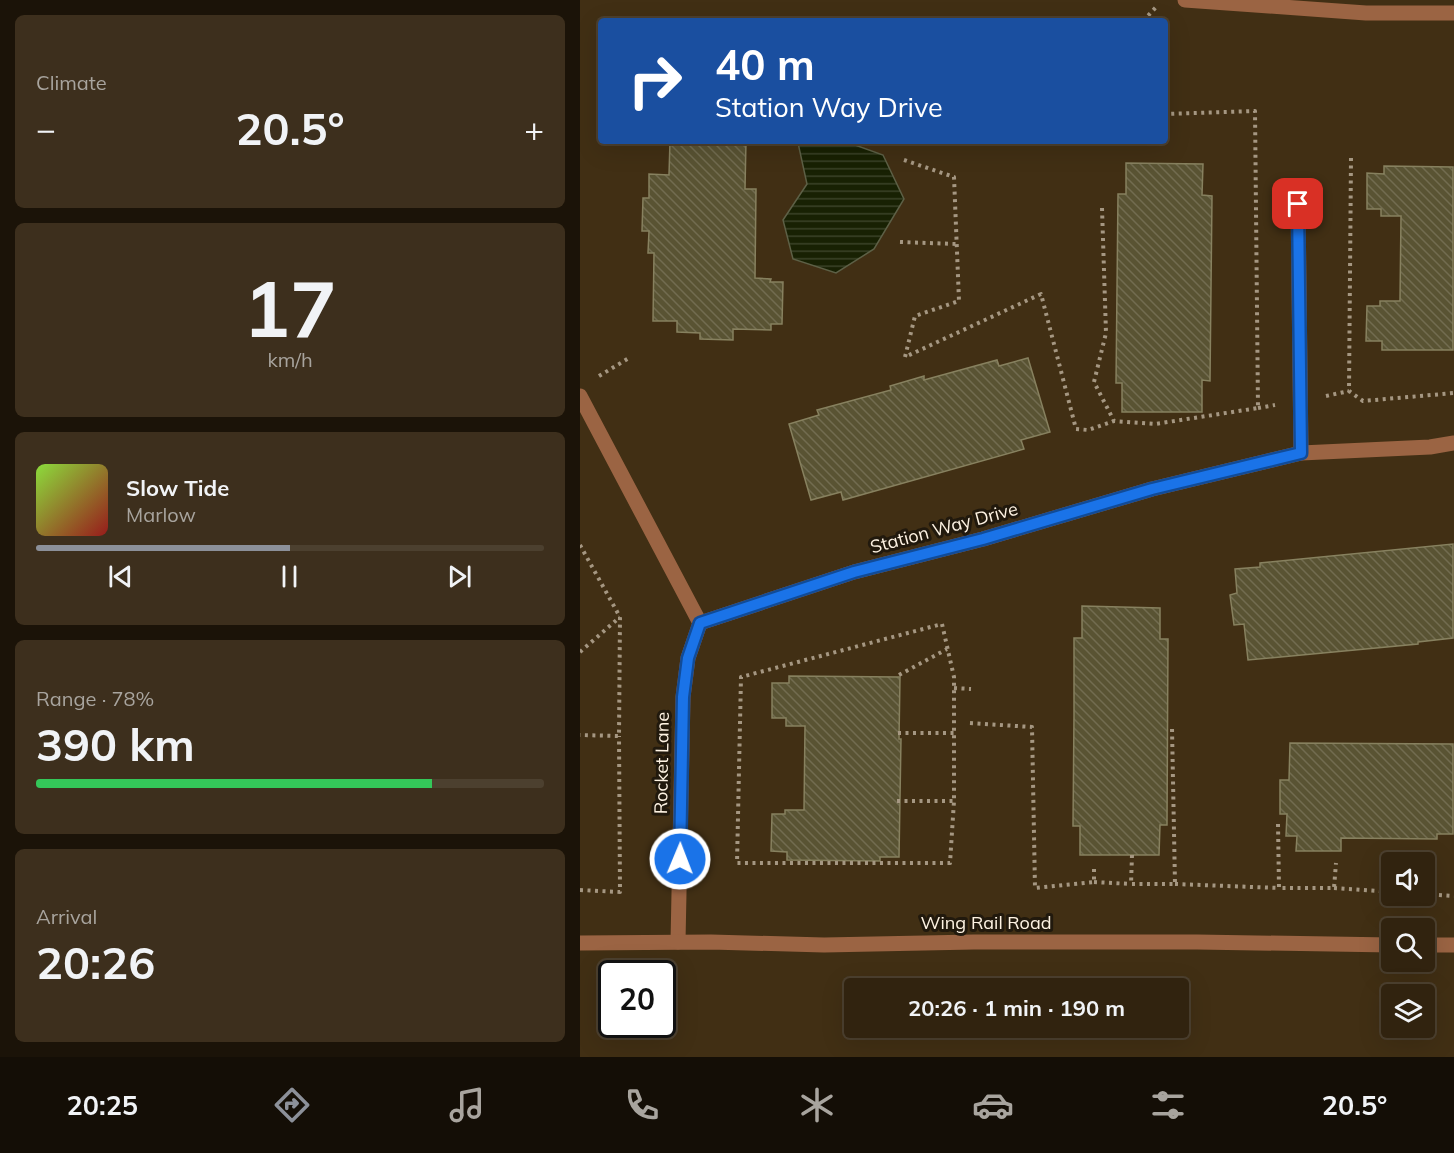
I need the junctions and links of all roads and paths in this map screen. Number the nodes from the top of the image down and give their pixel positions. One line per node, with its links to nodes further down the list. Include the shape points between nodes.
1 (1162, 0): 5 (path)
2 (1185, 0): 3 (lane)
3 (1261, 3): 4 (lane, via 1366,13)
4 (1453, 13)
5 (1146, 18)
6 (1168, 114): 17 (path, via 1255,111 1258,408 1155,424)
7 (1351, 158): 15 (path, via 1349,391 1363,401)
8 (904, 160): 12 (path, via 954,177)
9 (1298, 204): 19 (lane)
10 (1102, 208): 17 (path, via 1106,333 1094,382)
11 (900, 242): 12 (path)
12 (956, 244): 17 (path, via 960,301 915,315 905,357 1041,294 1076,429 1088,430)
13 (629, 358): 14 (path)
14 (590, 381)
15 (1453, 393)
16 (580, 396): 22 (lane)
17 (1114, 421)
18 (1453, 443): 19 (lane, Station Way Drive)
19 (1301, 453): 22 (lane, Station Way Drive, via 1152,489 854,572)
20 (580, 545): 21 (path)
21 (620, 617): 24 (path); 33 (path)
22 (700, 623): 49 (lane, Rocket Lane, via 688,658 683,697)
23 (947, 649): 25 (path); 26 (path); 35 (path, via 942,624 741,677 737,863 950,863)
24 (580, 652)
25 (899, 675)
26 (954, 688): 27 (path); 31 (path)
27 (971, 689)
28 (970, 723): 40 (path, via 1032,727 1035,888)
29 (1172, 728): 42 (path)
30 (898, 733): 31 (path)
31 (954, 733): 35 (path)
32 (580, 735): 33 (path)
33 (619, 736): 45 (path, via 620,892)
34 (897, 801): 35 (path)
35 (954, 801)
36 (1278, 824): 43 (path)
37 (1132, 855): 41 (path)
38 (1336, 863): 44 (path)
39 (1094, 865): 40 (path)
40 (1094, 882): 41 (path)
41 (1131, 884): 42 (path)
42 (1175, 884): 43 (path)
43 (1279, 888): 44 (path)
44 (1334, 888): 46 (path)
45 (580, 890)
46 (1381, 891)
47 (1435, 895): 48 (path)
48 (1453, 896)
49 (678, 942): 50 (lane, Wing Rail Road); 51 (lane, Wing Rail Road)
50 (580, 943)
51 (1381, 945)
52 (1435, 945): 53 (lane)
53 (1453, 945)

